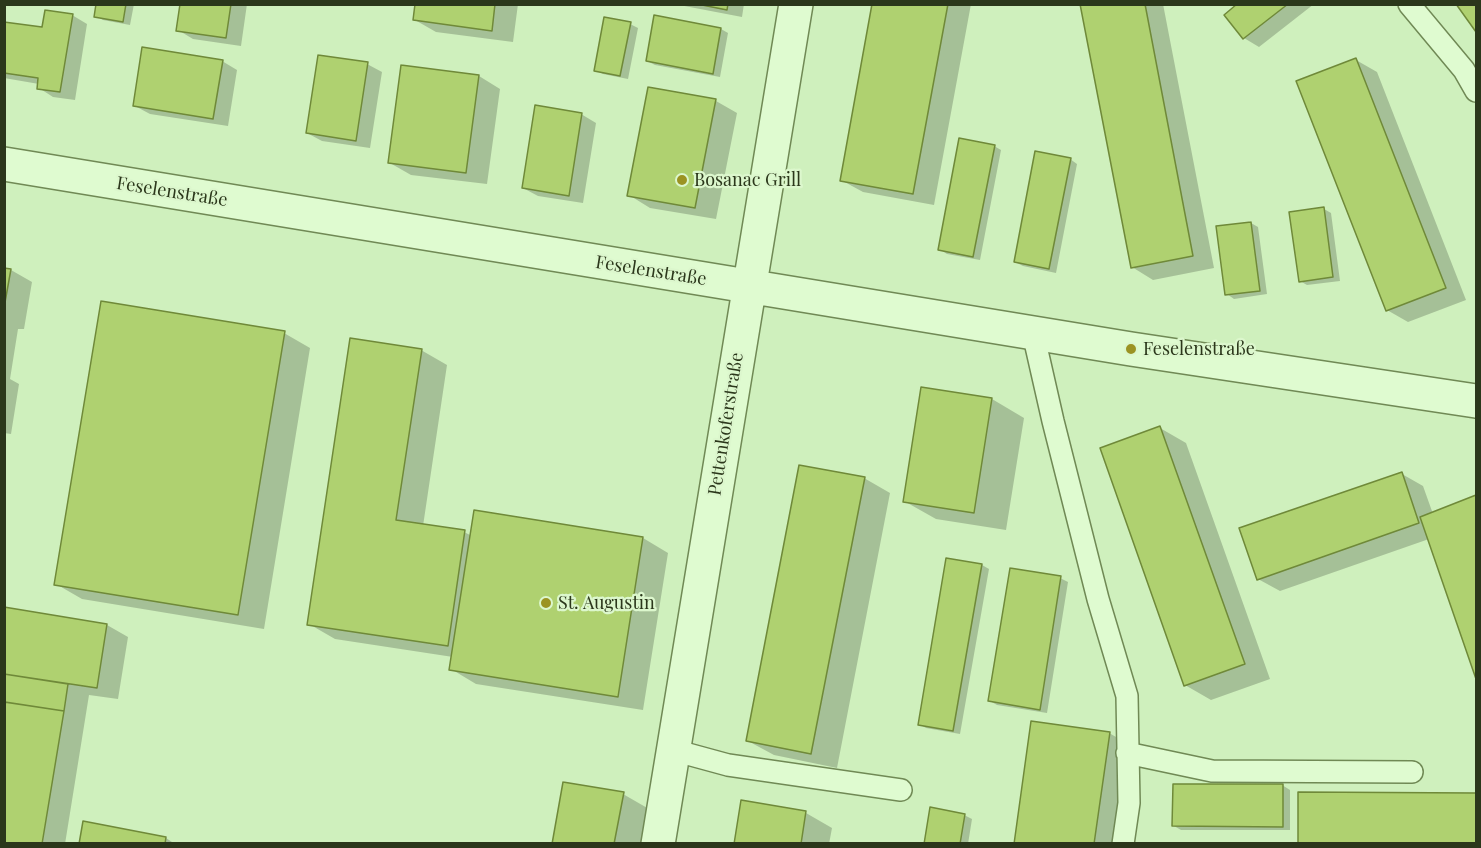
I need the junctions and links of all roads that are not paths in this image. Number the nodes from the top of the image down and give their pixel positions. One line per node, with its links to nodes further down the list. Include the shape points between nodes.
1 (796, 4): 5 (street, Pettenkoferstraße)
2 (1409, 4): 3 (lane, via 1464,70)
3 (1476, 91)
4 (4, 164): 5 (street, Feselenstraße)
5 (748, 287): 6 (street, Feselenstraße); 8 (street, Pettenkoferstraße)
6 (1033, 333): 7 (street, Feselenstraße); 9 (lane, via 1098,599 1127,696)
7 (1476, 401)
8 (673, 750): 11 (lane, via 728,765); 12 (street, Pettenkoferstraße)
9 (1127, 753): 10 (lane, via 1212,771); 13 (lane, via 1129,803)
10 (1412, 771)
11 (901, 790)
12 (658, 843)
13 (1123, 843)

